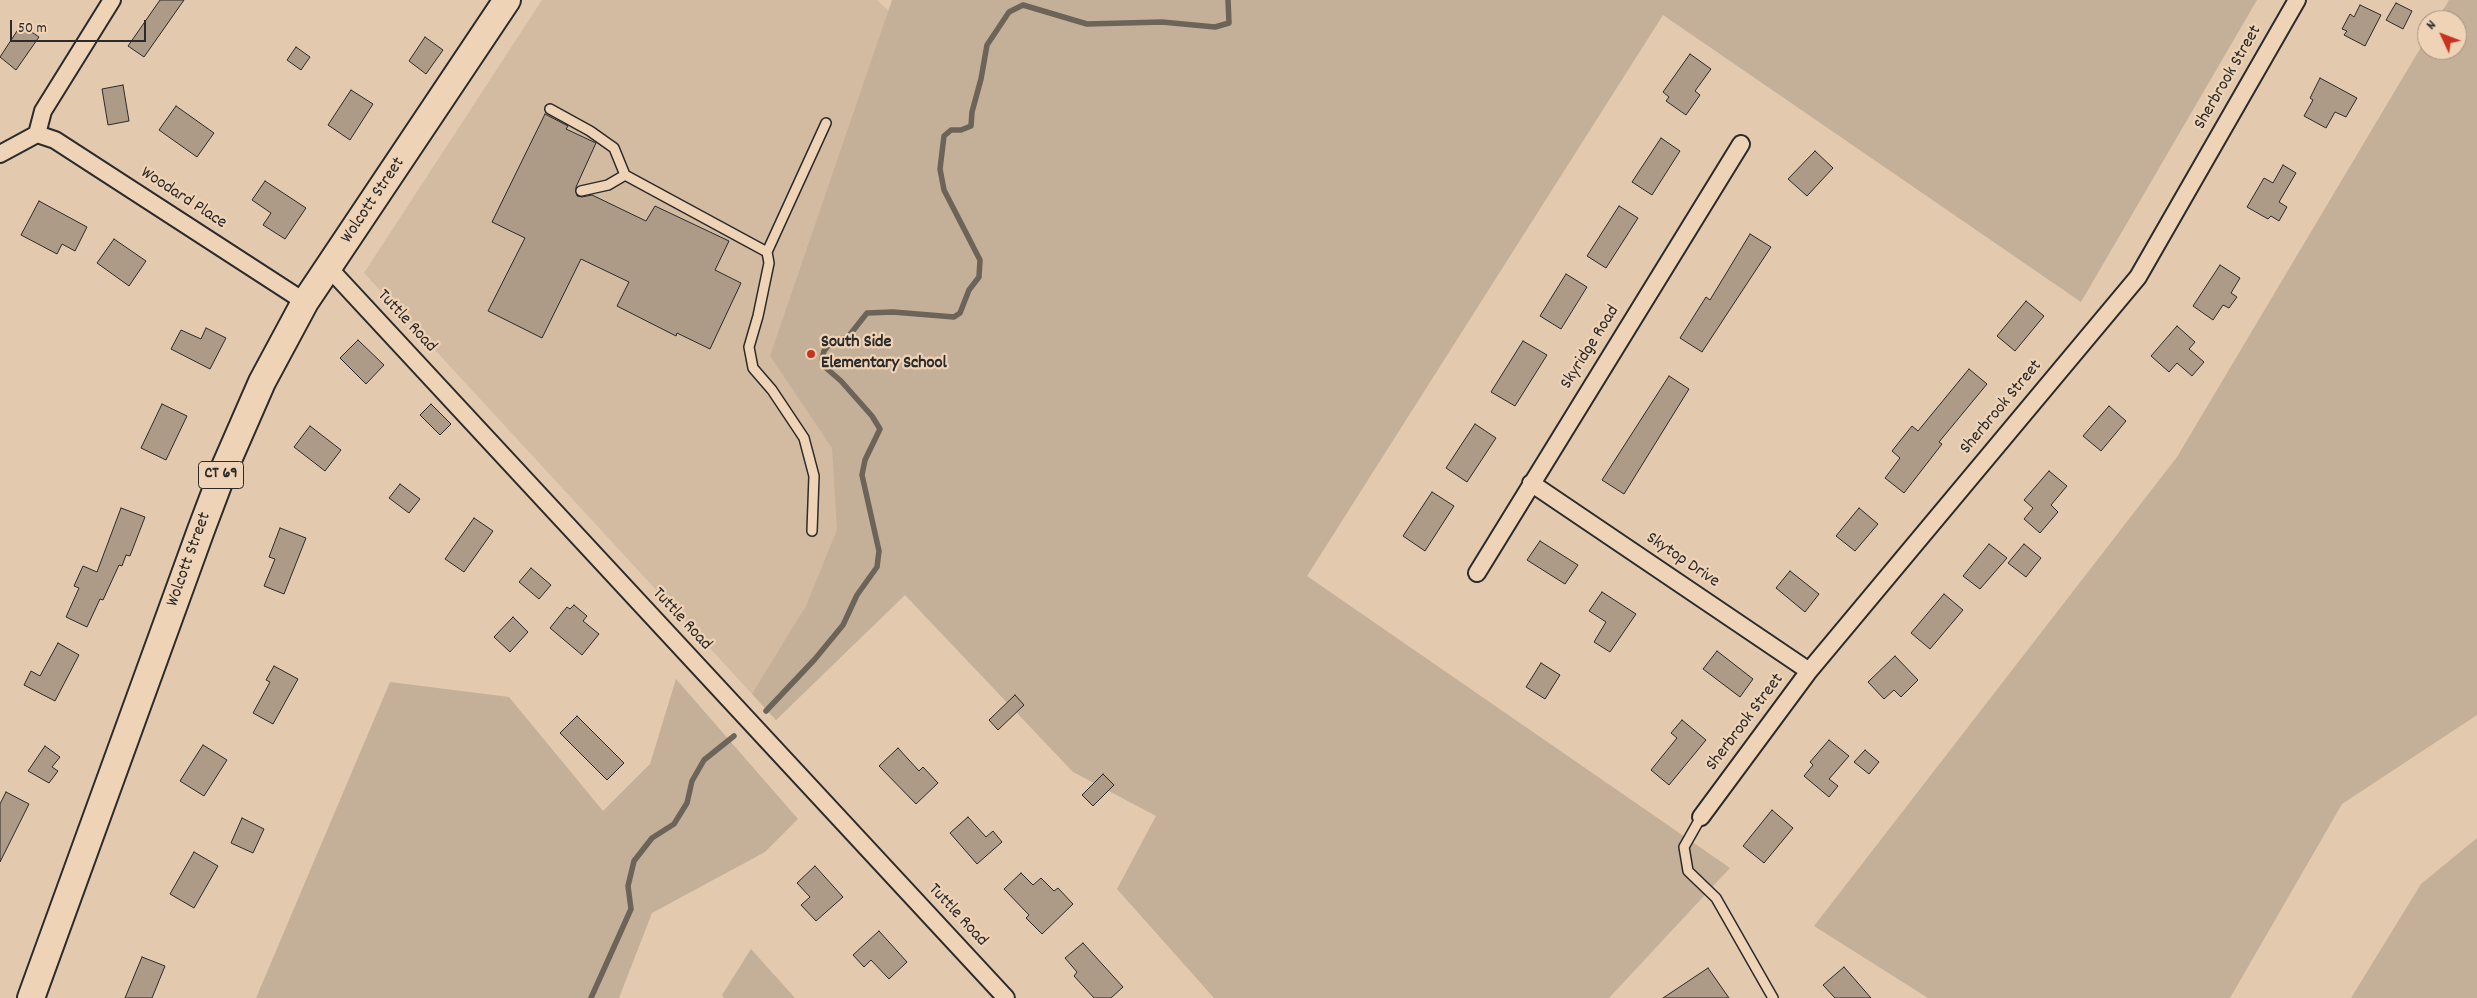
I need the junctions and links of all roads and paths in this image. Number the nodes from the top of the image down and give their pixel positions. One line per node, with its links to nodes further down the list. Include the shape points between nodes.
1 (112, 0): 6 (street, via 43,111)
2 (507, 0): 12 (main road, Wolcott Street / CT 69)
3 (2297, 0): 17 (street, Sherbrook Street, via 2138,277)
4 (550, 109): 9 (lane, via 590,130 614,148)
5 (826, 123): 11 (lane)
6 (37, 134): 8 (street); 13 (street, Woodard Place, via 55,140)
7 (1740, 144): 14 (street, Skyridge Road)
8 (0, 154)
9 (625, 175): 10 (lane, via 608,185); 11 (lane)
10 (581, 190)
11 (767, 252): 15 (lane, via 769,264 749,347 753,368 804,438 814,476)
12 (328, 268): 13 (main road, Wolcott Street / CT 69); 20 (street, Tuttle Road)
13 (305, 302): 19 (main road, Wolcott Street / CT 69, via 262,382 224,469)
14 (1531, 484): 16 (street, Skyridge Road); 17 (street, Skytop Drive)
15 (812, 531)
16 (1477, 573)
17 (1809, 672): 18 (street, Sherbrook Street)
18 (1701, 817): 21 (lane, via 1684,847 1688,871 1716,898)
19 (31, 998)
20 (1006, 998)
21 (1773, 998)

